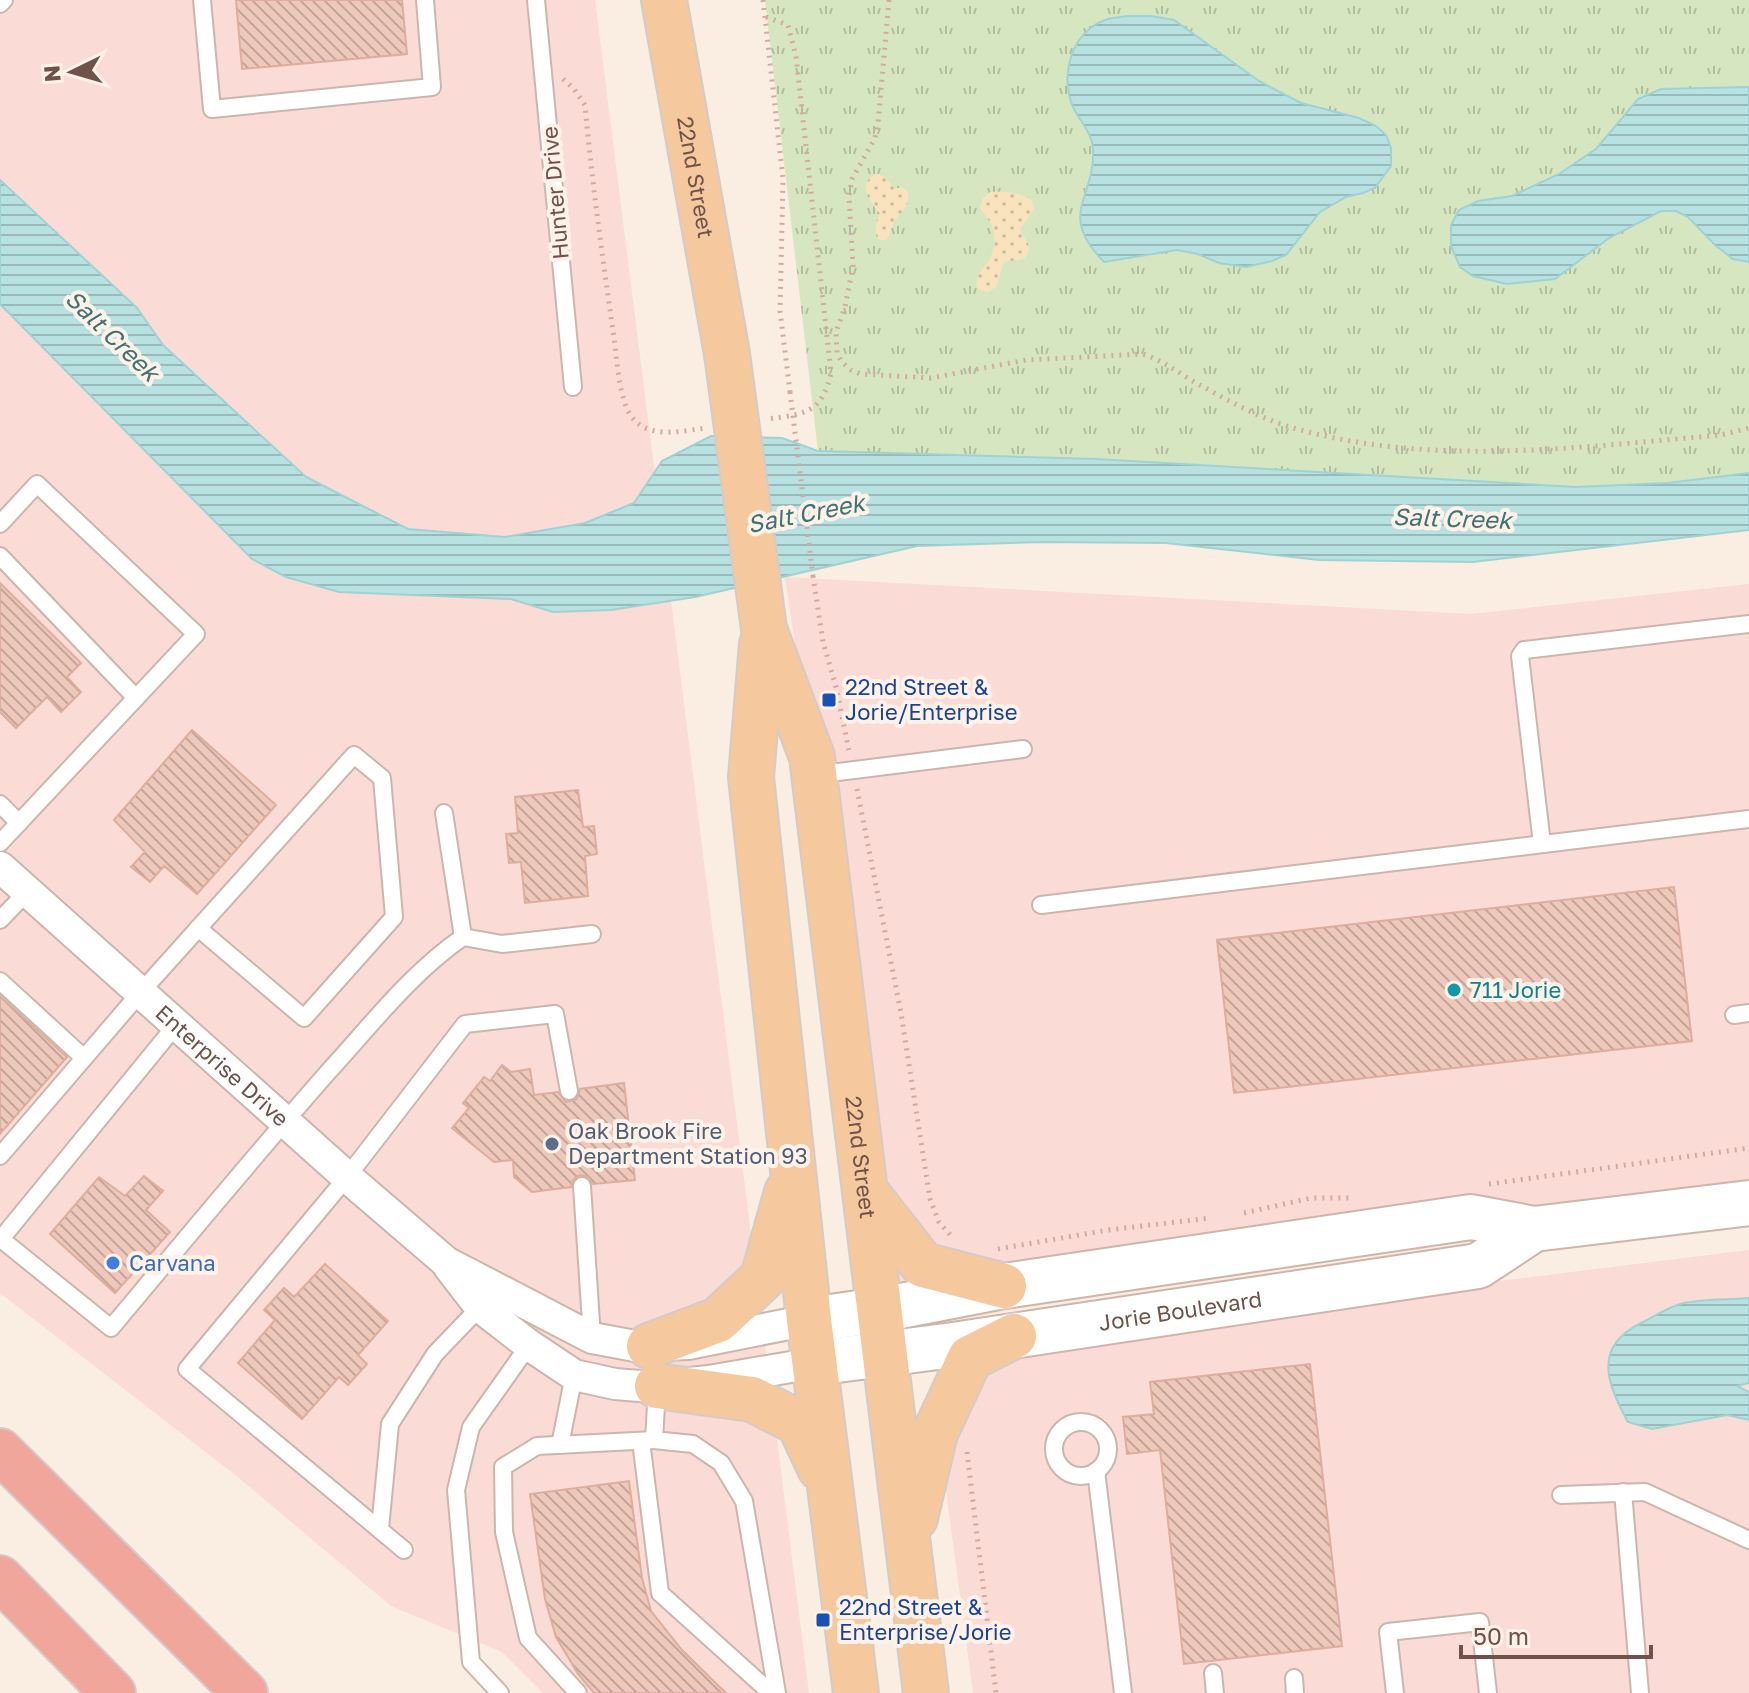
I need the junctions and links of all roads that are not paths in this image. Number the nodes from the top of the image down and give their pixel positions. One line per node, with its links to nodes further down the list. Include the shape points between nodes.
1 (202, 0): 2 (lane, via 212,109 432,87)
2 (425, 0)
3 (536, 0): 7 (lane, Hunter Drive)
4 (664, 0): 6 (main road, 22nd Street)
5 (694, 0): 6 (main road, 22nd Street)
6 (727, 354): 11 (main road, 22nd Street, bridge)
7 (573, 387)
8 (0, 524): 12 (lane, via 37,484 196,634)
9 (0, 556): 12 (lane)
10 (1749, 624): 20 (lane, via 1524,650 1520,656)
11 (764, 629): 14 (main road, 22nd Street, via 812,757); 35 (main road, 22nd Street, via 751,777)
12 (136, 698): 18 (lane)
13 (1023, 749): 14 (lane)
14 (834, 772): 38 (main road, 22nd Street)
15 (0, 804): 18 (lane)
16 (444, 813): 27 (lane)
17 (1749, 819): 20 (lane)
18 (19, 823): 19 (lane)
19 (0, 843)
20 (1542, 844): 23 (lane)
21 (0, 867): 22 (street, Enterprise Drive)
22 (27, 892): 24 (lane); 29 (street, Enterprise Drive)
23 (1041, 905)
24 (0, 920)
25 (198, 928): 25 (lane, via 354,755 382,778 394,917 304,1018); 29 (lane)
26 (592, 934): 27 (lane, via 502,944)
27 (463, 937): 33 (lane, via 432,959)
28 (0, 981): 31 (lane)
29 (140, 993): 30 (street, Enterprise Drive); 31 (lane)
30 (176, 1025): 33 (street, Enterprise Drive); 33 (lane, via 1,1239 111,1328)
31 (84, 1058): 34 (lane)
32 (569, 1091): 36 (lane, via 555,1014 465,1024)
33 (285, 1121): 36 (street, Enterprise Drive)
34 (0, 1156)
35 (793, 1170): 45 (main road, 22nd Street); 51 (main road, via 763,1278 718,1320)
36 (347, 1177): 41 (street, Enterprise Drive); 60 (lane, via 187,1369)
37 (582, 1186): 47 (lane)
38 (865, 1190): 42 (main road, via 923,1265); 44 (main road, 22nd Street)
39 (1749, 1203): 40 (main road, Jorie Boulevard)
40 (1534, 1229): 42 (main road, Jorie Boulevard, via 1471,1217); 46 (main road, Jorie Boulevard, via 1478,1266)
41 (446, 1262): 43 (street, Enterprise Drive); 47 (street, Enterprise Drive)
42 (1004, 1286): 44 (main road, Jorie Boulevard)
43 (480, 1307): 48 (street, Enterprise Drive); 60 (lane, via 435,1354 390,1424)
44 (880, 1310): 45 (main road, Jorie Boulevard); 49 (main road, 22nd Street)
45 (809, 1320): 50 (main road, 22nd Street); 51 (street, Enterprise Drive, via 688,1344)
46 (1014, 1336): 49 (main road, Jorie Boulevard); 62 (main road, via 970,1358 935,1433)
47 (592, 1338): 51 (street, Enterprise Drive, via 635,1346)
48 (529, 1345): 52 (street, Enterprise Drive); 68 (lane, via 471,1427 456,1490 471,1662)
49 (886, 1354): 50 (main road, Jorie Boulevard); 62 (main road, 22nd Street)
50 (814, 1363): 51 (street, Enterprise Drive, via 709,1381); 57 (main road, 22nd Street)
51 (653, 1366): 52 (street, Enterprise Drive, via 615,1384); 53 (lane); 57 (main road, via 752,1399 799,1423)
52 (574, 1375): 54 (lane)
53 (647, 1440): 54 (lane); 70 (lane, via 660,1593); 70 (lane, via 693,1444 721,1463 744,1501)
54 (560, 1445): 69 (lane, via 537,1446 503,1467 504,1532 528,1638)
55 (0, 1451): 67 (highway)
56 (1096, 1471): 73 (lane)
57 (831, 1492): 71 (main road, 22nd Street)
58 (1623, 1492): 59 (lane); 61 (lane, via 1645,1492); 77 (lane)
59 (1561, 1495)
60 (380, 1529): 63 (lane)
61 (1749, 1540)
62 (909, 1548): 72 (main road, 22nd Street)
63 (404, 1550)
64 (0, 1578): 66 (highway)
65 (1213, 1673): 74 (lane)
66 (113, 1693)
67 (245, 1693)
68 (500, 1693)
69 (578, 1693)
70 (774, 1693)
71 (856, 1693)
72 (926, 1693)
73 (1123, 1693)
74 (1215, 1693)
75 (1395, 1693): 76 (lane, via 1388,1632 1480,1622)
76 (1488, 1693)
77 (1640, 1693)

